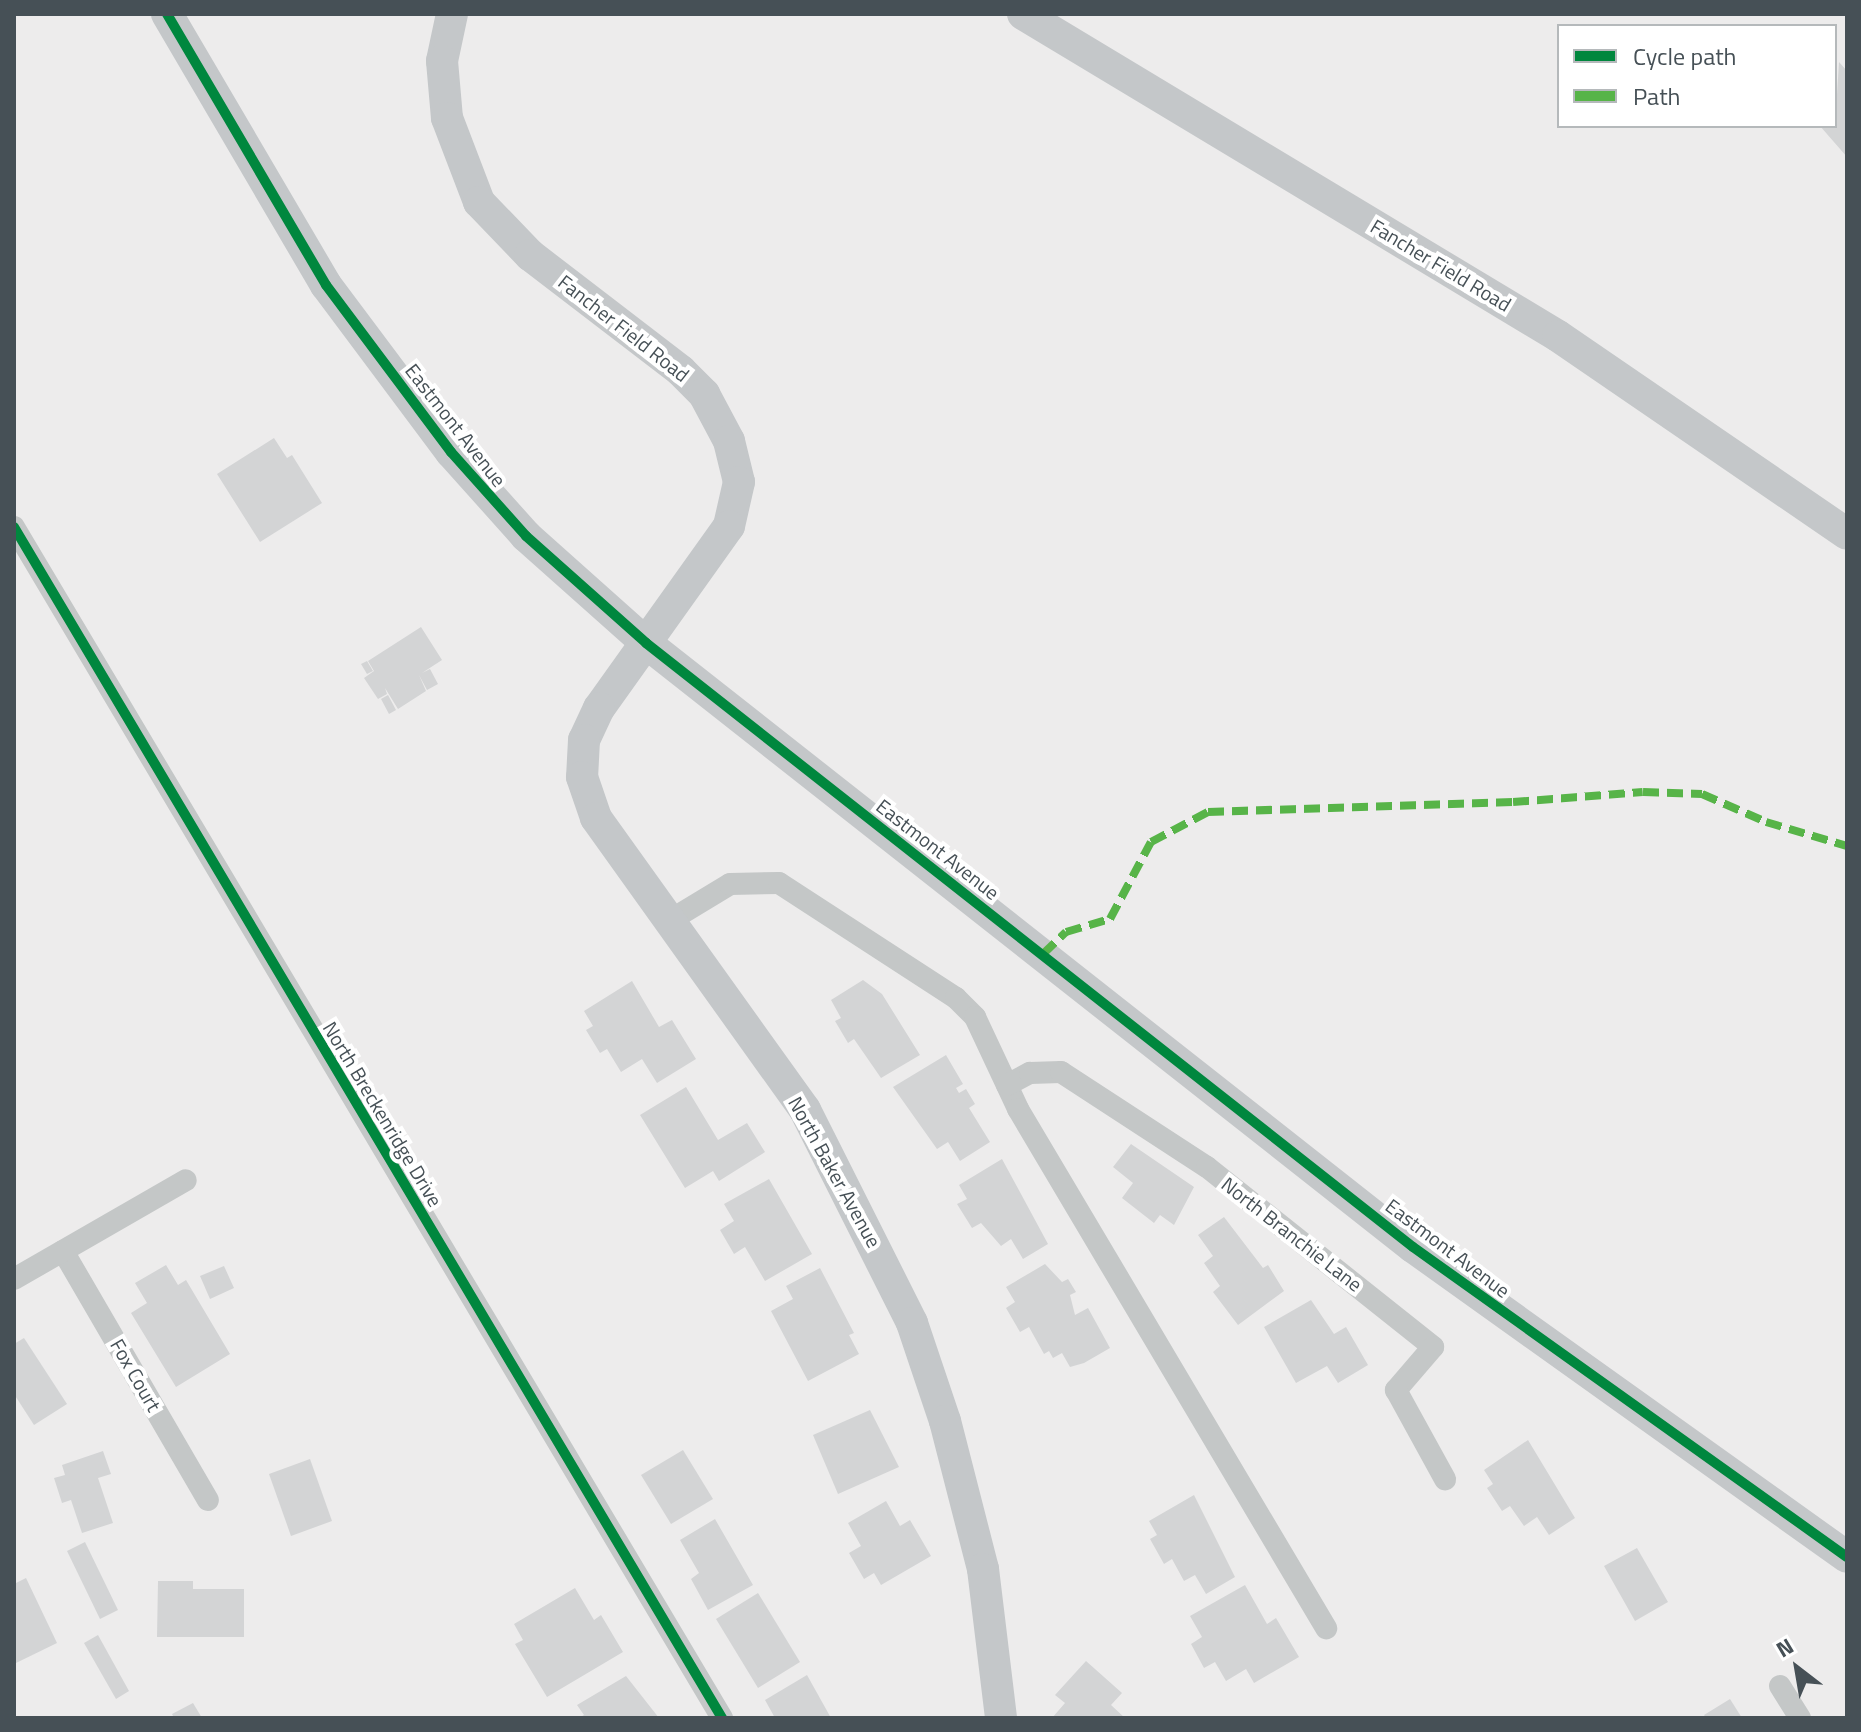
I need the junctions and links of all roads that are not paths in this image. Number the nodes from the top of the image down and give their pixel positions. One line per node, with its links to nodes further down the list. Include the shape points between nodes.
1 (167, 14): 6 (main road, Eastmont Avenue, via 326,285 451,452 526,536)
2 (452, 14): 6 (main road, Fancher Field Road, via 442,61 447,118 479,202 530,255 681,371 704,394 729,441 739,482 729,526)
3 (1023, 14): 5 (main road, Fancher Field Road, via 1558,336)
4 (14, 527): 17 (street, North Breckenridge Drive)
5 (1847, 534)
6 (646, 643): 7 (main road, North Baker Avenue, via 599,708 584,740 582,777 596,818); 14 (main road, Eastmont Avenue, via 1413,1247)
7 (669, 921): 8 (street, via 730,884 779,883 797,891 956,998 987,1038); 18 (main road, North Baker Avenue, via 805,1110 912,1323 949,1434 983,1569)
8 (1007, 1085): 12 (street, North Branchie Lane, via 1030,1073 1061,1072 1207,1167 1433,1347 1396,1390); 15 (street)
9 (186, 1180): 10 (street)
10 (63, 1251): 11 (street); 13 (street, Fox Court)
11 (14, 1279)
12 (1445, 1479)
13 (208, 1500)
14 (1847, 1557)
15 (1326, 1628)
16 (1780, 1686): 19 (street)
17 (722, 1718)
18 (1001, 1718)
19 (1800, 1718)

